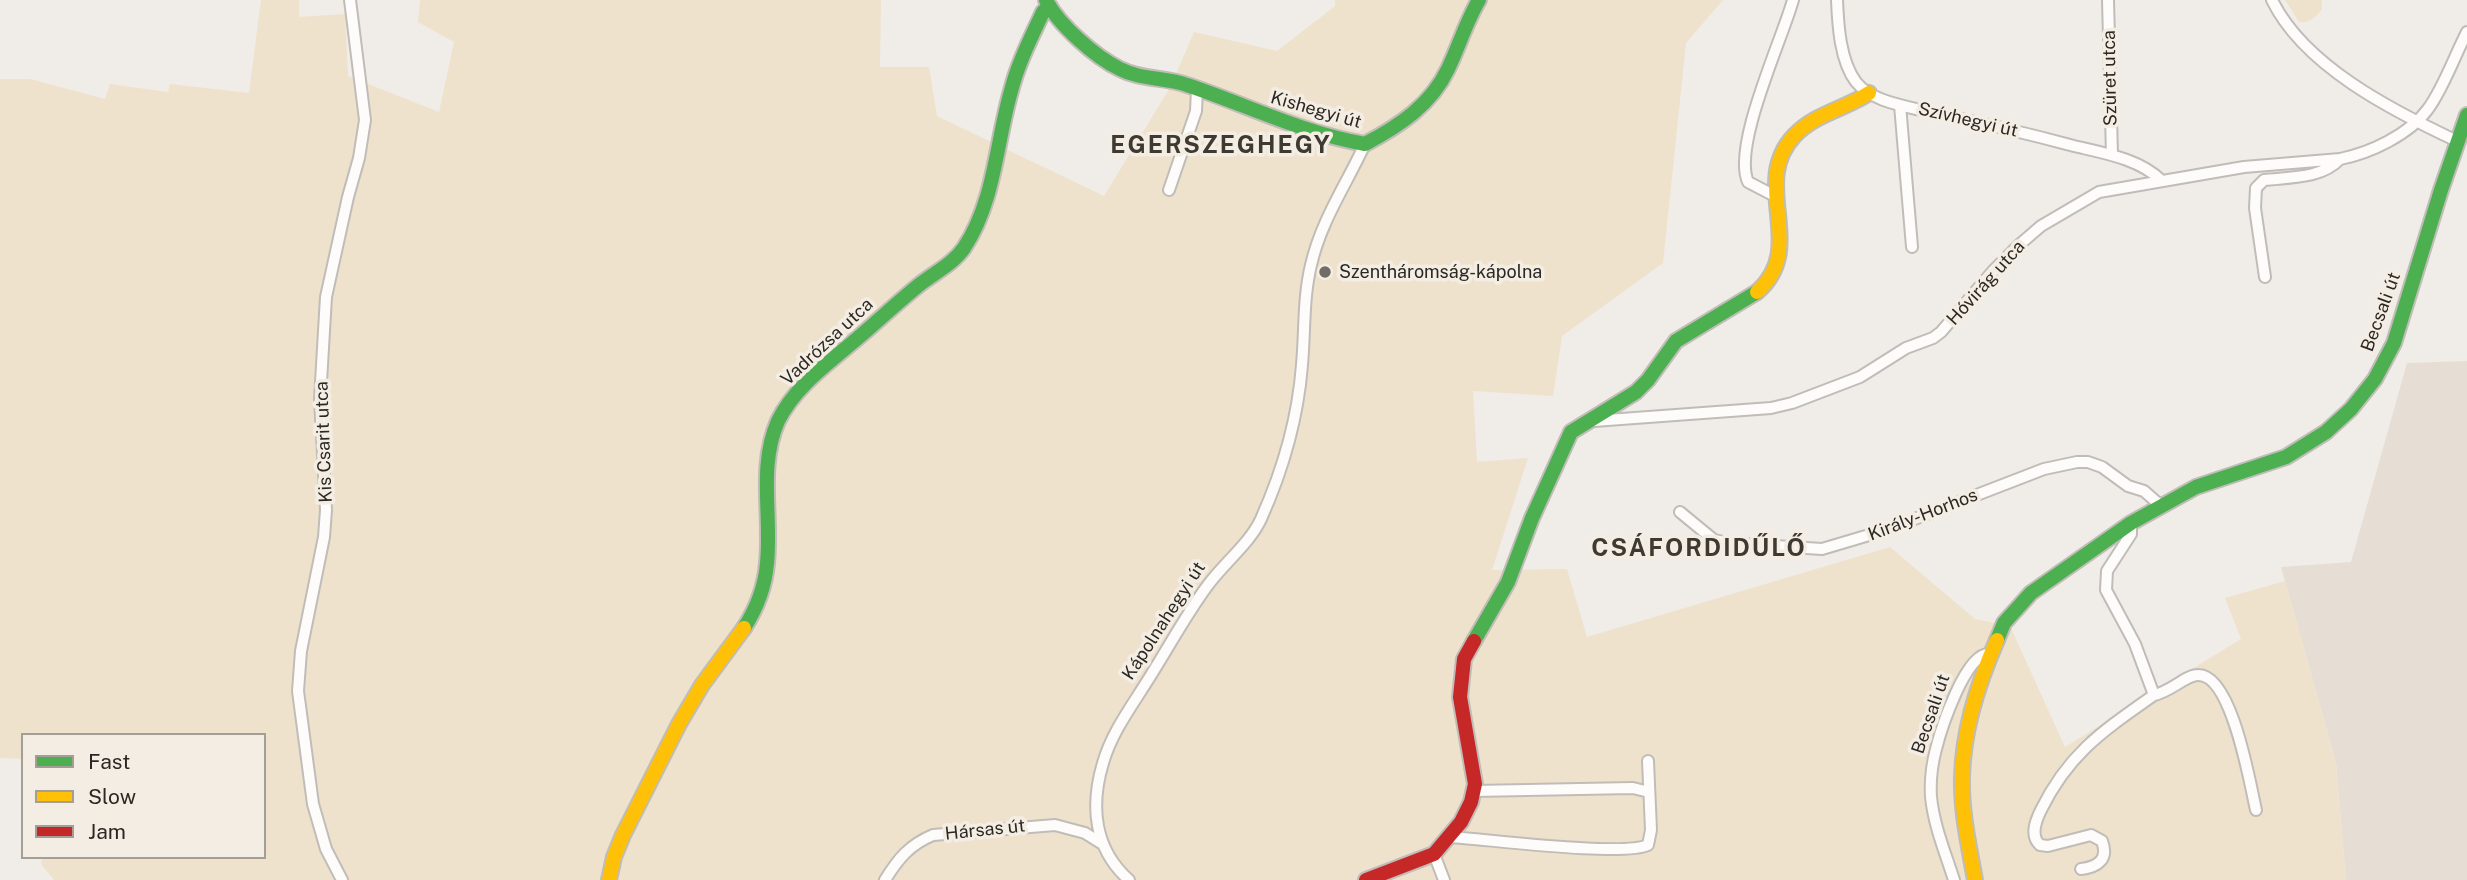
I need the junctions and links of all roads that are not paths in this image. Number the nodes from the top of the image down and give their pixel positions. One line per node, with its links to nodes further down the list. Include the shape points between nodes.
1 (350, 0): 37 (street, Kis Csarit utca, via 365,121 326,297 320,399 326,510 298,691 313,804)
2 (1479, 0): 15 (street, Kishegyi út, via 1434,92 1401,124)
3 (1793, 0): 20 (street, via 1758,98 1745,161 1748,182)
4 (1837, 0): 10 (street, via 1849,70)
5 (2108, 0): 16 (street, Szüret utca)
6 (2272, 0): 13 (street, via 2287,26 2310,50 2351,82)
7 (1047, 3): 9 (street, Kishegyi út, via 1078,37 1119,69); 38 (street, Vadrózsa utca, via 1017,71 991,181 963,247 821,370 777,423 769,456 762,592 745,626 678,725 625,832)
8 (2467, 32): 13 (street, via 2430,107)
9 (1197, 89): 15 (street, Kishegyi út, via 1303,130); 19 (street, via 1196,111)
10 (1869, 93): 11 (street, Szívhegyi út); 20 (street, via 1810,122 1793,138 1777,167)
11 (1900, 105): 16 (street, Szívhegyi út); 21 (street)
12 (2467, 116): 14 (street, Becsali út)
13 (2417, 121): 14 (street); 17 (street, Hóvirág utca, via 2399,135)
14 (2458, 141): 24 (street, Becsali út, via 2394,343 2360,398 2326,432 2286,457 2196,486)
15 (1365, 145): 34 (street, Kápolnahegyi út, via 1318,238 1306,292 1295,415 1273,490 1259,522 1208,585 1109,747 1098,785)
16 (2112, 155): 18 (street, Szívhegyi út, via 2153,172)
17 (2340, 159): 18 (street, Hóvirág utca, via 2244,167); 22 (street, via 2330,170 2264,180 2256,188)
18 (2162, 181): 23 (street, Hóvirág utca, via 2099,192 2067,209 1993,271 1941,332 1860,377 1771,408)
19 (1169, 190)
20 (1775, 196): 23 (street, via 1780,257 1770,281 1676,341 1643,386)
21 (1912, 247)
22 (2264, 277)
23 (1591, 421): 30 (street, via 1577,426 1567,439 1508,582 1464,659 1460,696)
24 (2160, 505): 25 (street, Király-Horhos, via 2102,467 2077,462 2044,469 1886,530 1822,549 1714,540); 26 (street, Becsali út)
25 (1680, 512)
26 (2131, 523): 27 (street, Becsali út, via 2031,593 2004,623); 28 (street, via 2131,534 2107,571 2106,590 2135,644)
27 (1989, 654): 43 (street, Becsali út, via 1980,656 1965,673 1931,774 1936,825); 44 (street, Becsali út, via 1970,716 1963,760 1964,814)
28 (2154, 695): 32 (street, via 2198,675 2216,685 2241,743); 36 (street, via 2090,741 2064,769 2037,817 2035,835 2040,845 2091,835 2102,841 2101,863)
29 (1648, 761): 31 (street)
30 (1474, 791): 31 (street, via 1633,788); 33 (street)
31 (1649, 792): 33 (street, via 1651,830 1648,845 1642,848)
32 (2256, 810)
33 (1450, 836): 35 (street)
34 (1101, 843): 39 (street, Hársas út, via 1055,825 933,835 906,850); 40 (street)
35 (1434, 854): 41 (street); 42 (street)
36 (2081, 869)
37 (342, 880)
38 (609, 880)
39 (885, 880)
40 (1129, 880)
41 (1366, 880)
42 (1444, 880)
43 (1954, 880)
44 (1975, 880)

